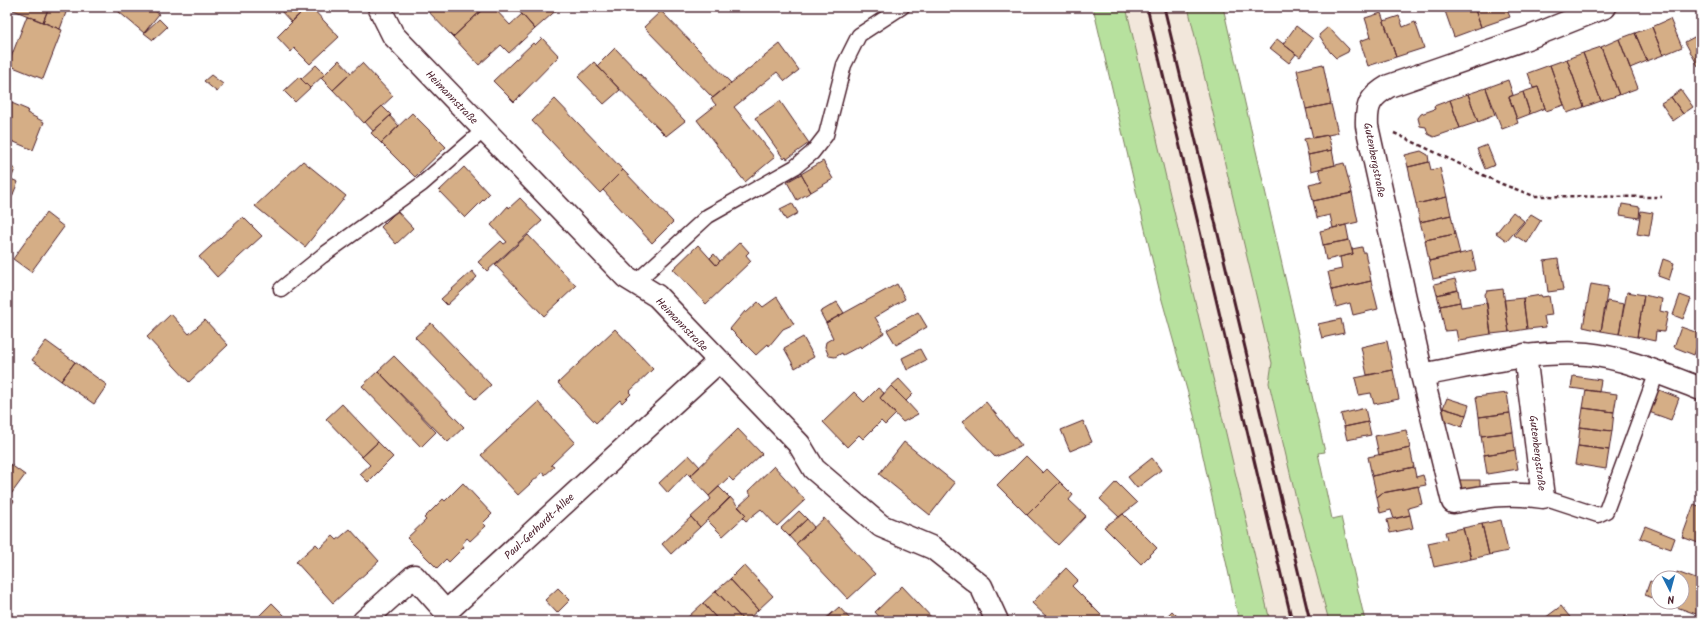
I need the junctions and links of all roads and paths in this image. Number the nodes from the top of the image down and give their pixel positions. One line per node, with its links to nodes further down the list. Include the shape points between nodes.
1 (379, 7): 5 (street, Heimannstraße, via 393,35)
2 (902, 7): 7 (lane, via 860,36 844,65 826,135 812,153 795,167 708,216)
3 (1605, 7): 4 (street, Gutenbergstraße, via 1530,37 1388,86 1377,92 1369,102)
4 (1366, 126): 6 (path, via 1378,125 1502,184 1534,196); 12 (street, Gutenbergstraße)
5 (484, 130): 7 (street, Heimannstraße, via 626,278); 8 (lane, via 422,184 322,256)
6 (1662, 198)
7 (635, 284): 10 (street, Heimannstraße, via 657,296)
8 (282, 289)
9 (1525, 355): 11 (street, via 1589,354); 12 (street); 14 (street, Gutenbergstraße)
10 (718, 362): 15 (street, Paul-Gerhardt-Allee, via 446,612 414,576); 16 (street, Heimannstraße, via 799,444 814,468 881,526 933,548 981,586)
11 (1657, 372): 13 (street); 14 (lane, via 1606,512 1598,514)
12 (1422, 375): 14 (street, Gutenbergstraße, via 1453,502 1496,494)
13 (1701, 389)
14 (1543, 497)
15 (364, 621)
16 (997, 621)

